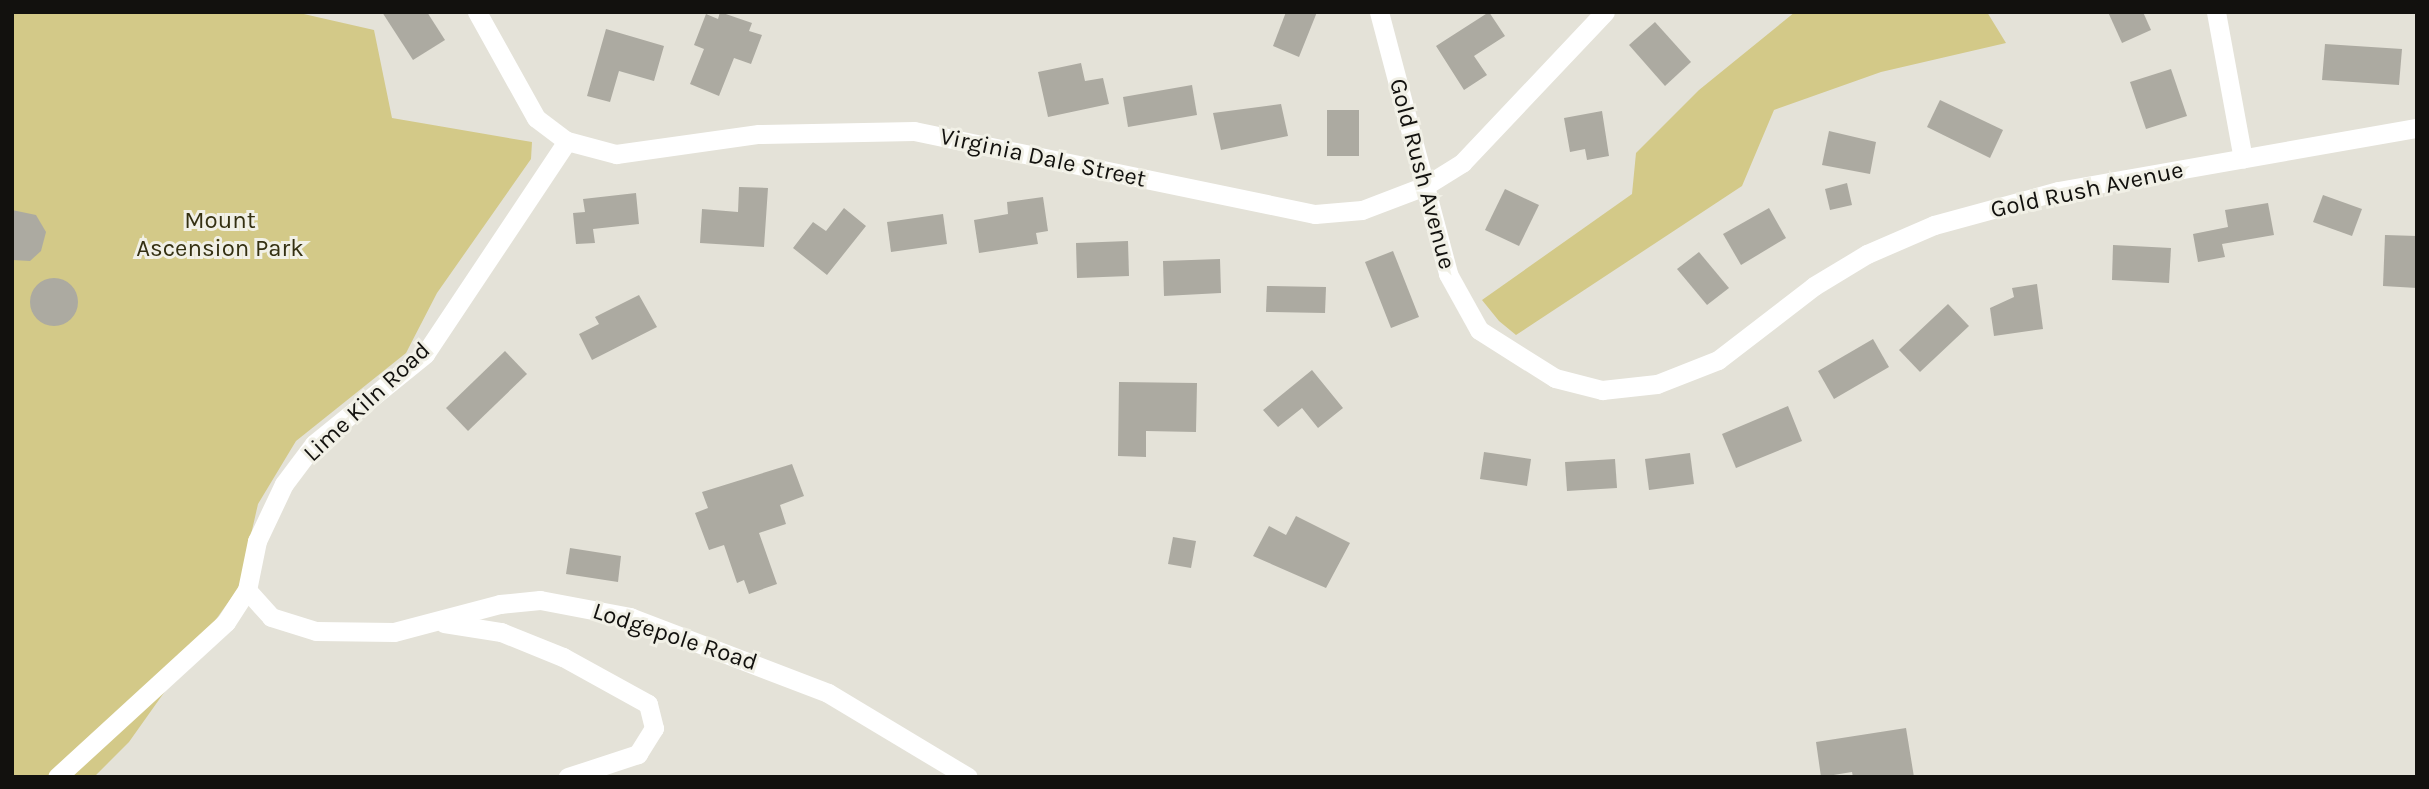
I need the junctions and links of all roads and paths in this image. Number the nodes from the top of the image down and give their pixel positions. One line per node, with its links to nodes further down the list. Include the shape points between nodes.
1 (477, 12): 6 (street, Virginia Dale Street, via 514,88 536,118)
2 (1379, 12): 8 (street, Gold Rush Avenue)
3 (1605, 12): 8 (street, Virginia Dale Street, via 1461,163)
4 (2216, 12): 7 (street)
5 (2417, 128): 7 (street, Gold Rush Avenue)
6 (567, 141): 8 (street, Virginia Dale Street, via 616,154 759,134 914,131 1315,214 1362,210); 9 (street, Lime Kiln Road, via 425,354 314,444 284,484 257,541)
7 (2244, 159): 8 (street, Gold Rush Avenue, via 2058,191 1934,225 1867,254 1814,286 1718,360 1657,384 1601,390 1555,378 1479,330 1448,274)
8 (1425, 186)
9 (247, 590): 10 (street, Lodgepole Road, via 271,617 316,631 394,632); 11 (street, Lime Kiln Road, via 200,649)
10 (436, 621): 12 (street, via 501,632 564,657 648,704 654,728 638,754); 13 (street, Lodgepole Road, via 540,600 630,617 828,693)
11 (57, 777)
12 (568, 777)
13 (968, 777)

